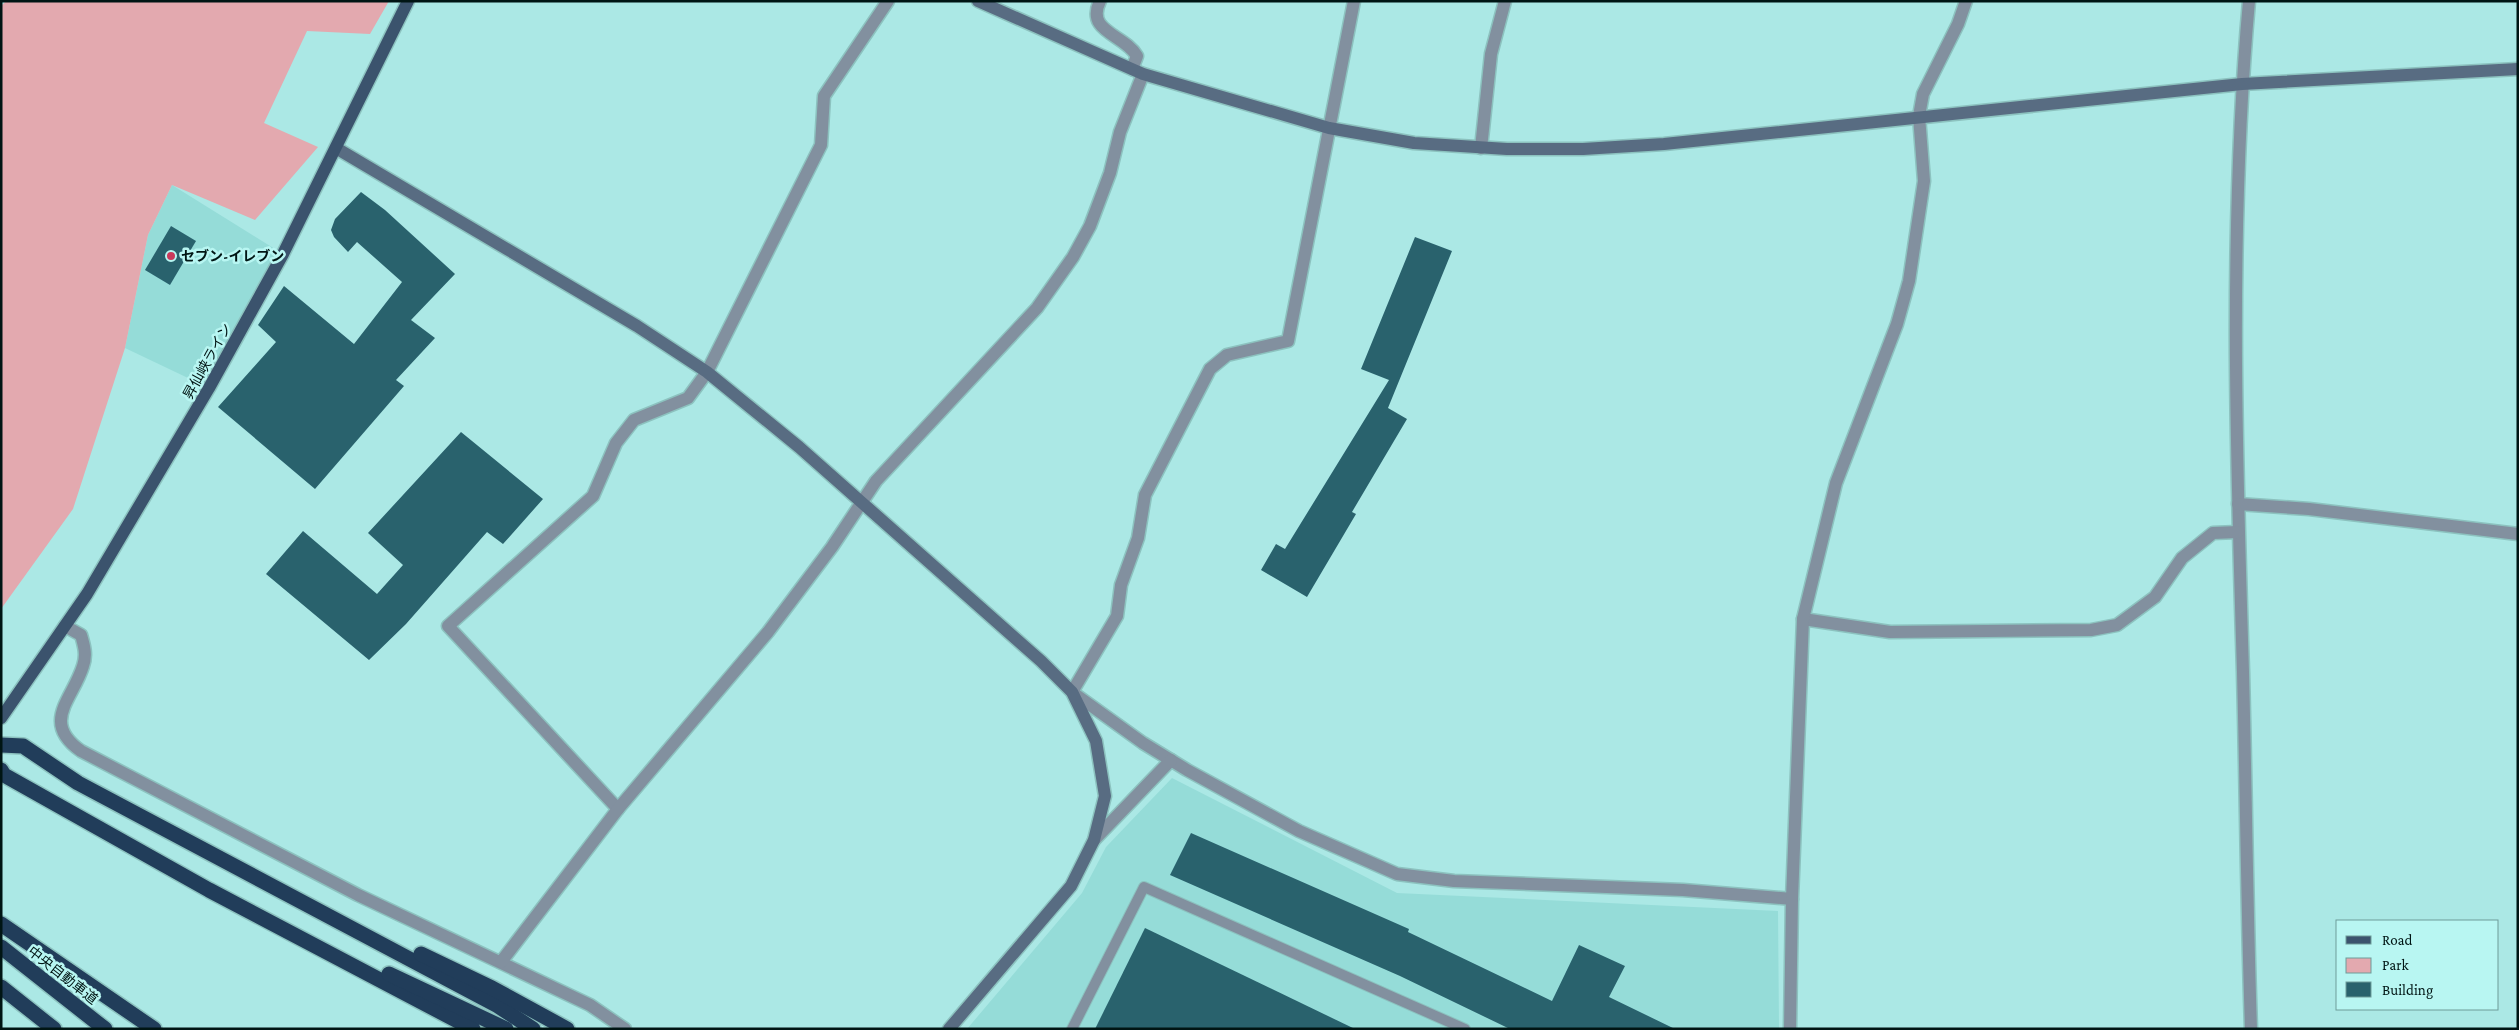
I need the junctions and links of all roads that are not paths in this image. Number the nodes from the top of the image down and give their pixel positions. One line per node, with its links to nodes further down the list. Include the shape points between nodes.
1 (408, 1): 14 (main road, 昇仙峡ライン)
2 (888, 1): 16 (street, via 824,96 821,145)
3 (978, 1): 10 (street)
4 (1100, 1): 10 (street, via 1095,11 1096,20 1102,28 1132,47 1137,56)
5 (1354, 1): 13 (street)
6 (1505, 1): 15 (street, via 1491,54)
7 (1966, 1): 12 (street, via 1923,94)
8 (2249, 1): 11 (street)
9 (2518, 69): 11 (street)
10 (1137, 72): 13 (street); 17 (street, via 1110,173 1090,226 1073,256 1037,308 876,481)
11 (2242, 84): 12 (street); 18 (street, via 2236,235)
12 (1919, 116): 15 (street, via 1664,144 1583,149); 21 (street, via 1924,181 1909,281 1897,324 1836,483)
13 (1330, 128): 15 (street, via 1414,143); 23 (street, via 1288,341 1226,355 1210,369 1145,495 1138,538 1121,585 1117,616)
14 (336, 148): 16 (street, via 637,326); 22 (main road, 昇仙峡ライン, via 283,254 209,388)
15 (1481, 148)
16 (707, 372): 17 (street); 28 (street, via 688,398 634,420 616,443 593,496 448,626)
17 (861, 502): 23 (street); 28 (street, via 832,548 768,632)
18 (2238, 504): 19 (street); 20 (street)
19 (2238, 532): 21 (street, via 2213,533 2182,558 2155,596 2117,625 2091,630 1890,632); 51 (street)
20 (2518, 534)
21 (1803, 620): 32 (street)
22 (66, 626): 24 (main road, 昇仙峡ライン); 35 (street, via 81,635 85,653 83,666 61,713 61,728 67,741 358,895)
23 (1072, 692): 26 (street); 29 (street, via 1096,740 1105,796)
24 (1, 718)
25 (1, 746): 30 (highway, via 22,746 78,783)
26 (1171, 760): 29 (street); 32 (street, via 1299,831 1397,874 1454,881 1683,890)
27 (1, 770): 31 (highway, via 4,775)
28 (618, 809): 35 (street)
29 (1094, 840): 47 (street, via 1070,886)
30 (225, 861): 44 (highway, via 498,1006); 45 (highway, via 492,988)
31 (209, 890): 42 (highway); 43 (highway)
32 (1792, 899): 50 (street)
33 (1, 924): 41 (highway)
34 (1, 947): 40 (highway, 中央自動車道)
35 (501, 962): 46 (street, via 590,1005)
36 (1, 987): 39 (highway)
37 (1, 992): 38 (highway)
38 (38, 1029)
39 (54, 1029)
40 (105, 1029)
41 (154, 1029)
42 (473, 1029)
43 (506, 1029)
44 (533, 1029)
45 (567, 1029)
46 (625, 1029)
47 (949, 1029)
48 (1072, 1029): 49 (lane, via 1144,887)
49 (1465, 1029)
50 (1790, 1029)
51 (2251, 1029)

